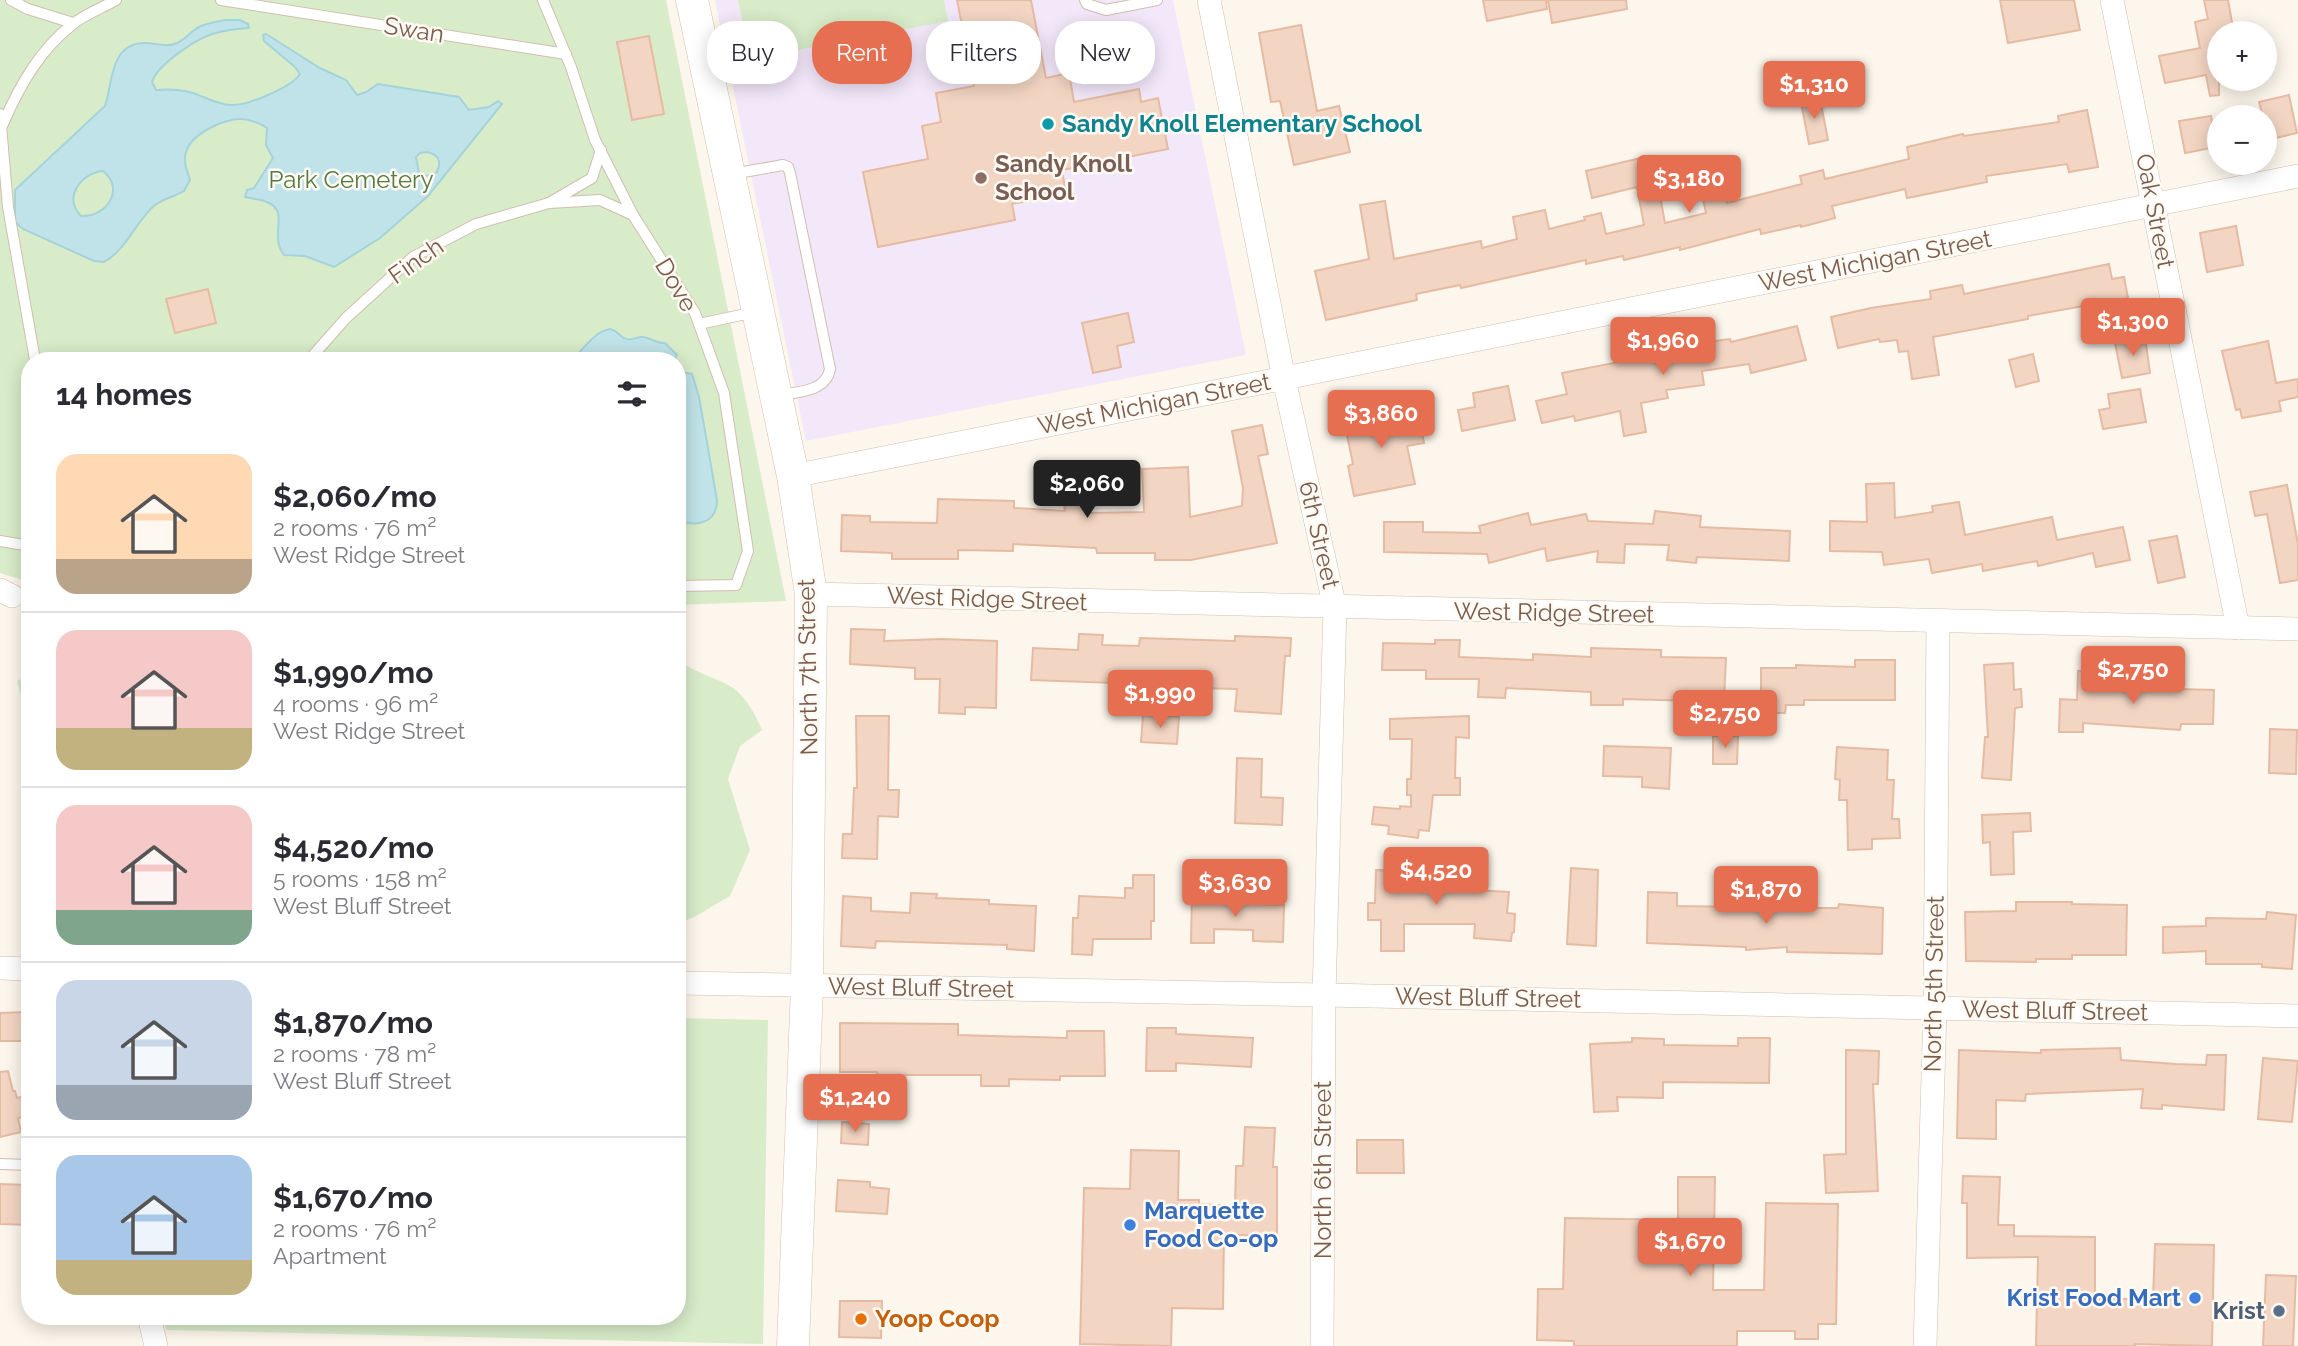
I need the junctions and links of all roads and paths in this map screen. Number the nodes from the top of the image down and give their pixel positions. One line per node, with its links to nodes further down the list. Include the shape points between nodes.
1 (11, 0): 10 (lane)
2 (116, 0): 10 (lane)
3 (221, 0): 11 (lane, Swan)
4 (543, 0): 11 (lane, Dove)
5 (692, 0): 15 (street, North 7th Street)
6 (1085, 0): 7 (lane, via 1106,10)
7 (1157, 0)
8 (1209, 0): 24 (street, 6th Street)
9 (2112, 0): 18 (street, Oak Street)
10 (73, 23): 13 (lane, via 42,53 16,93)
11 (566, 54): 14 (lane, Dove)
12 (0, 114): 13 (lane)
13 (2, 126): 22 (lane, via 8,207)
14 (601, 150): 17 (lane, Finch, via 592,178); 19 (lane, Dove)
15 (729, 174): 20 (street, North 7th Street); 25 (lane, via 783,164 790,173 830,369 829,376 814,388)
16 (2298, 176): 18 (street, West Michigan Street)
17 (549, 202): 19 (lane, Finch, via 600,201); 23 (lane, Finch, via 475,223 413,257)
18 (2153, 205): 24 (street, West Michigan Street); 33 (street, Oak Street)
19 (634, 215): 21 (lane, Dove)
20 (758, 311): 21 (lane); 25 (street, North 7th Street)
21 (699, 324): 29 (lane, Dove, via 724,393 748,551 736,585)
22 (33, 352)
23 (316, 352)
24 (1284, 379): 26 (street, West Michigan Street); 31 (street, 6th Street)
25 (776, 396): 26 (street, North 7th Street)
26 (793, 476): 30 (street, North 7th Street)
27 (0, 541): 28 (lane)
28 (21, 544)
29 (686, 586)
30 (811, 594): 31 (street, West Ridge Street); 38 (street, North 7th Street)
31 (1335, 608): 32 (street, West Ridge Street); 39 (street, 6th Street)
32 (1938, 622): 33 (street, West Ridge Street); 40 (street, North 5th Street)
33 (2238, 628): 34 (street, West Ridge Street)
34 (2298, 629)
35 (0, 968): 36 (street)
36 (21, 969)
37 (686, 984): 38 (street, West Bluff Street)
38 (807, 986): 39 (street, West Bluff Street); 46 (street, North 7th Street)
39 (1324, 995): 40 (street, West Bluff Street); 47 (street, North 6th Street)
40 (1935, 1009): 41 (street, West Bluff Street); 48 (street, North 5th Street)
41 (2298, 1016)
42 (0, 1164): 43 (lane)
43 (21, 1165)
44 (151, 1325): 45 (street)
45 (156, 1346)
46 (793, 1346)
47 (1322, 1346)
48 (1924, 1346)

